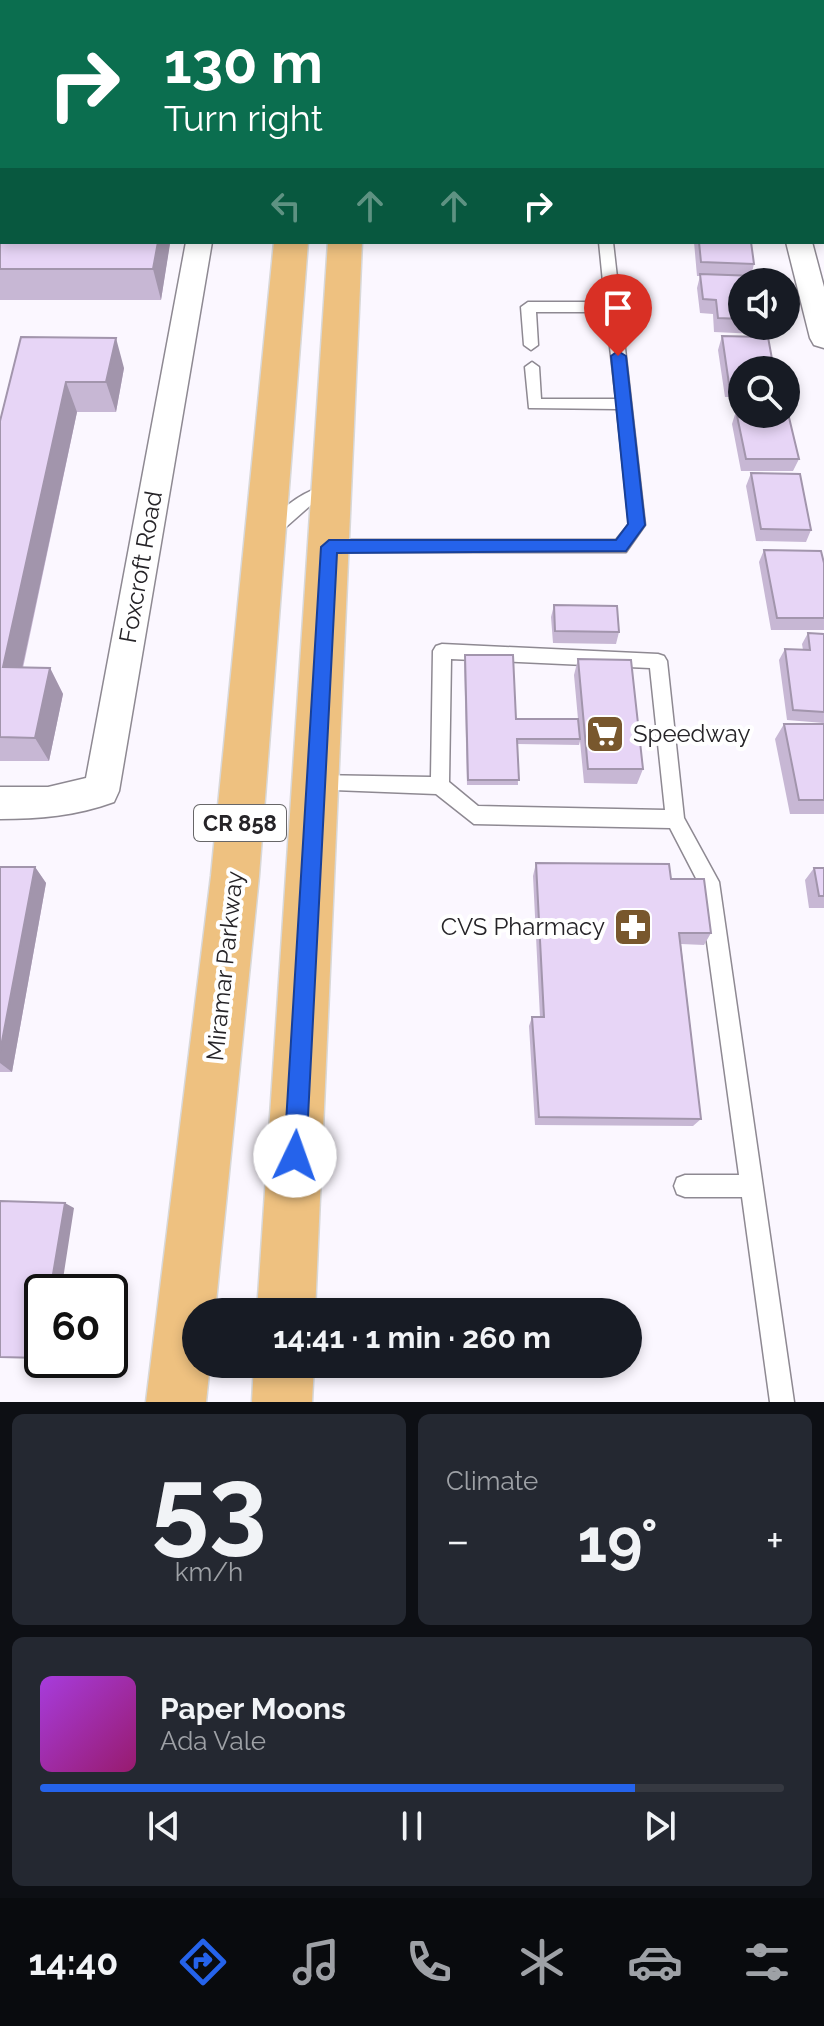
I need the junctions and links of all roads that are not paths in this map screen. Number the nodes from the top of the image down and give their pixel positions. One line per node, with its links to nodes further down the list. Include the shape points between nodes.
1 (199, 244): 16 (street, Foxcroft Road, via 101,791 48,803)
2 (291, 244): 12 (main road, Miramar Parkway / CR 858)
3 (345, 244): 11 (main road, CR 858)
4 (606, 244): 6 (lane)
5 (809, 254): 7 (street)
6 (613, 307): 8 (lane, via 528,307); 10 (lane)
7 (824, 338)
8 (531, 345)
9 (532, 367): 10 (lane, via 534,404)
10 (624, 404): 13 (lane, via 637,525 620,547)
11 (333, 489): 12 (lane, via 314,492 297,503); 13 (main road, CR 858)
12 (264, 536): 22 (main road, Miramar Parkway / CR 858, via 235,876)
13 (329, 547): 14 (main road, CR 858)
14 (315, 783): 15 (lane); 20 (main road, CR 858)
15 (440, 786): 17 (lane, via 474,815); 17 (lane, via 442,651 658,661)
16 (0, 803)
17 (675, 819): 19 (lane, via 709,882)
18 (685, 1186): 19 (lane)
19 (752, 1186): 24 (lane)
20 (287, 1298)
21 (283, 1378): 23 (main road)
22 (176, 1402)
23 (282, 1402)
24 (782, 1402)

